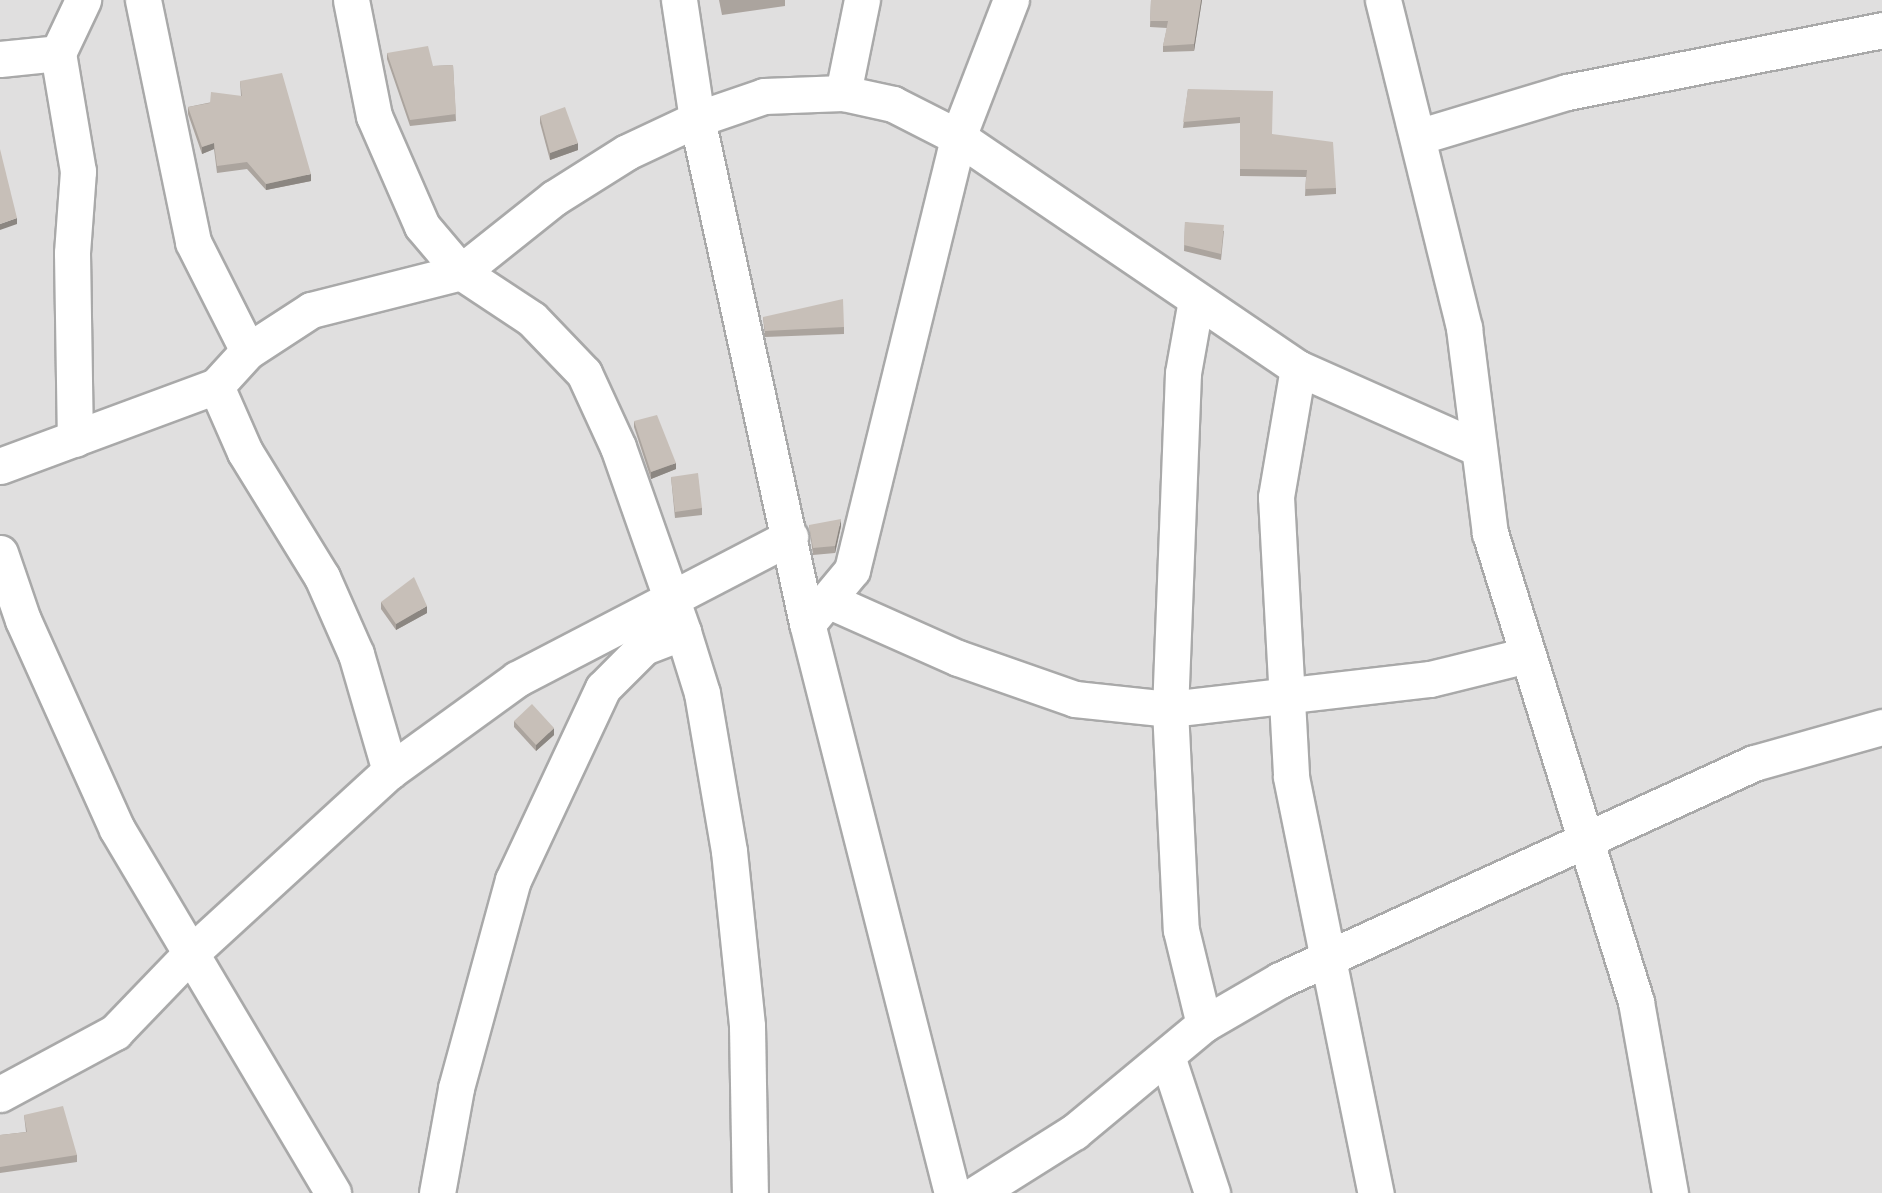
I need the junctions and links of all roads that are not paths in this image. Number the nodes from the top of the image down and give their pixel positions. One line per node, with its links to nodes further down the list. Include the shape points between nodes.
1 (83, 0): 9 (street)
2 (143, 0): 17 (street, via 193,242)
3 (351, 0): 15 (street, via 374,116 422,226)
4 (678, 0): 12 (street)
5 (862, 0): 11 (street)
6 (1011, 0): 14 (street)
7 (1383, 0): 13 (street)
8 (1882, 30): 13 (street, via 1567,92)
9 (58, 53): 10 (street); 20 (street, via 78,171 72,253)
10 (0, 59)
11 (844, 93): 12 (street, via 764,96); 14 (street, via 892,104)
12 (697, 119): 15 (street, via 627,152 554,198); 23 (street)
13 (1421, 136): 21 (street, via 1464,328)
14 (958, 137): 16 (street); 26 (street, via 852,570)
15 (461, 272): 17 (street, via 311,310); 25 (street, via 532,319 584,373 618,447)
16 (1196, 300): 18 (street); 30 (street, via 1183,373)
17 (248, 351): 19 (street)
18 (1298, 368): 21 (street); 29 (street, via 1276,497)
19 (216, 386): 20 (street); 32 (street, via 245,453 327,590 356,654)
20 (75, 439): 22 (street)
21 (1478, 447): 28 (street, via 1490,533)
22 (0, 466)
23 (790, 537): 25 (street); 26 (street)
24 (0, 553): 34 (street, via 23,620 117,829)
25 (671, 599): 27 (street); 32 (street, via 517,679)
26 (819, 612): 30 (street, via 1075,699); 42 (street)
27 (683, 632): 40 (street, via 645,647 603,688 519,868 456,1088); 41 (street, via 702,693 729,850 747,1026)
28 (1527, 655): 29 (street, via 1430,679); 33 (street)
29 (1290, 692): 30 (street); 35 (street, via 1291,778)
30 (1170, 709): 36 (street, via 1181,930)
31 (1882, 727): 33 (street, via 1754,763)
32 (390, 771): 34 (street)
33 (1583, 843): 35 (street); 46 (street, via 1636,1002)
34 (190, 954): 38 (street, via 115,1032); 39 (street)
35 (1324, 960): 36 (street); 45 (street)
36 (1204, 1024): 37 (street)
37 (1168, 1059): 43 (street, via 1074,1132); 44 (street)
38 (0, 1094)
39 (333, 1193)
40 (437, 1193)
41 (750, 1193)
42 (952, 1193)
43 (977, 1193)
44 (1212, 1193)
45 (1376, 1193)
46 (1669, 1193)

